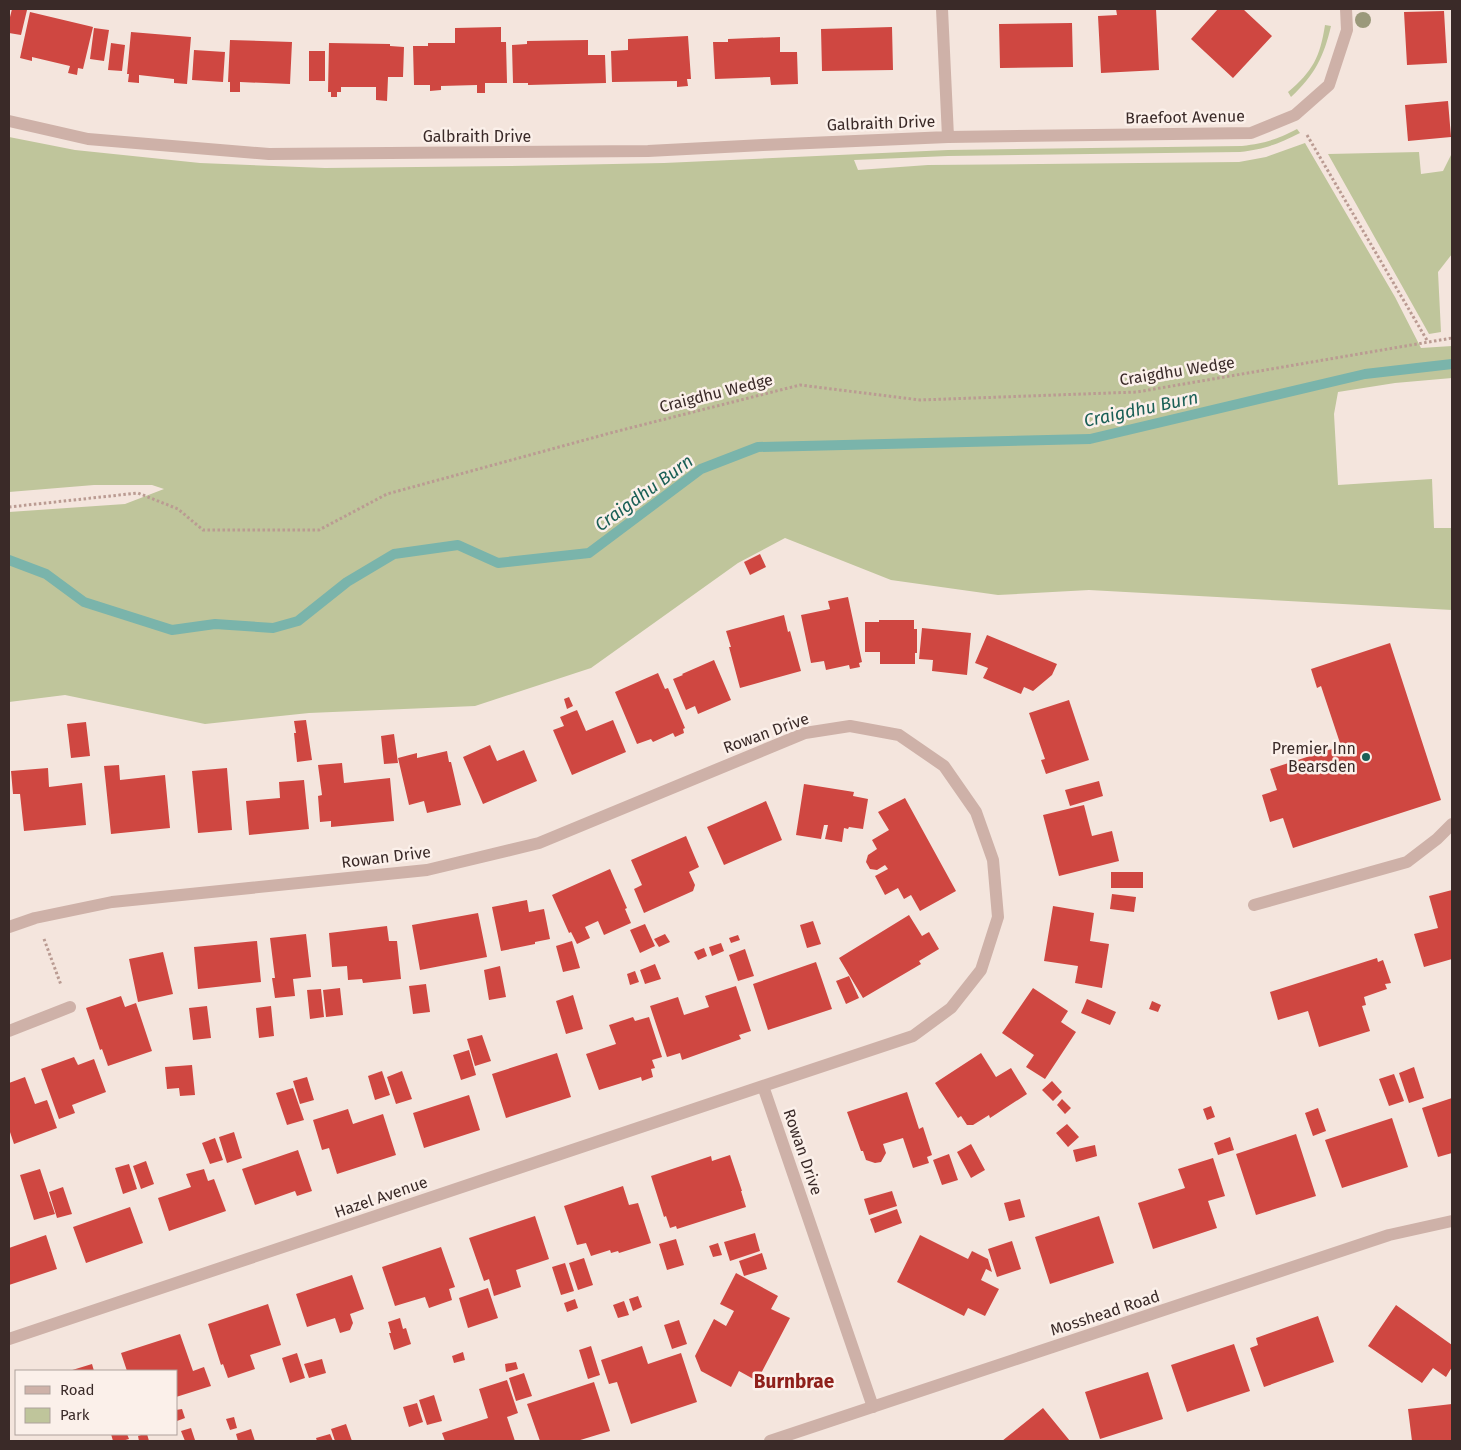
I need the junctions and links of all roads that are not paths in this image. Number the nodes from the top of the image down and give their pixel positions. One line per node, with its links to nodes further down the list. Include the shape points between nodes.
1 (942, 9): 4 (street)
2 (1346, 9): 4 (street, Braefoot Avenue, via 1347,30 1329,85 1295,114 1251,133)
3 (9, 120): 4 (street, Galbraith Drive, via 88,139 269,154 648,151)
4 (948, 137)
5 (1452, 824): 6 (street, via 1407,862)
6 (1254, 905)
7 (9, 927): 10 (street, Rowan Drive, via 35,918 112,902 427,870 539,843 805,733 850,726 899,735 944,766 976,812 993,860 998,917 981,970 951,1008 913,1036)
8 (70, 1007): 9 (street)
9 (9, 1031)
10 (764, 1086): 12 (street, Hazel Avenue); 13 (street, Rowan Drive)
11 (1452, 1221): 13 (street, Mosshead Road, via 1389,1236)
12 (9, 1339)
13 (873, 1407): 14 (street, Mosshead Road)
14 (770, 1441)

